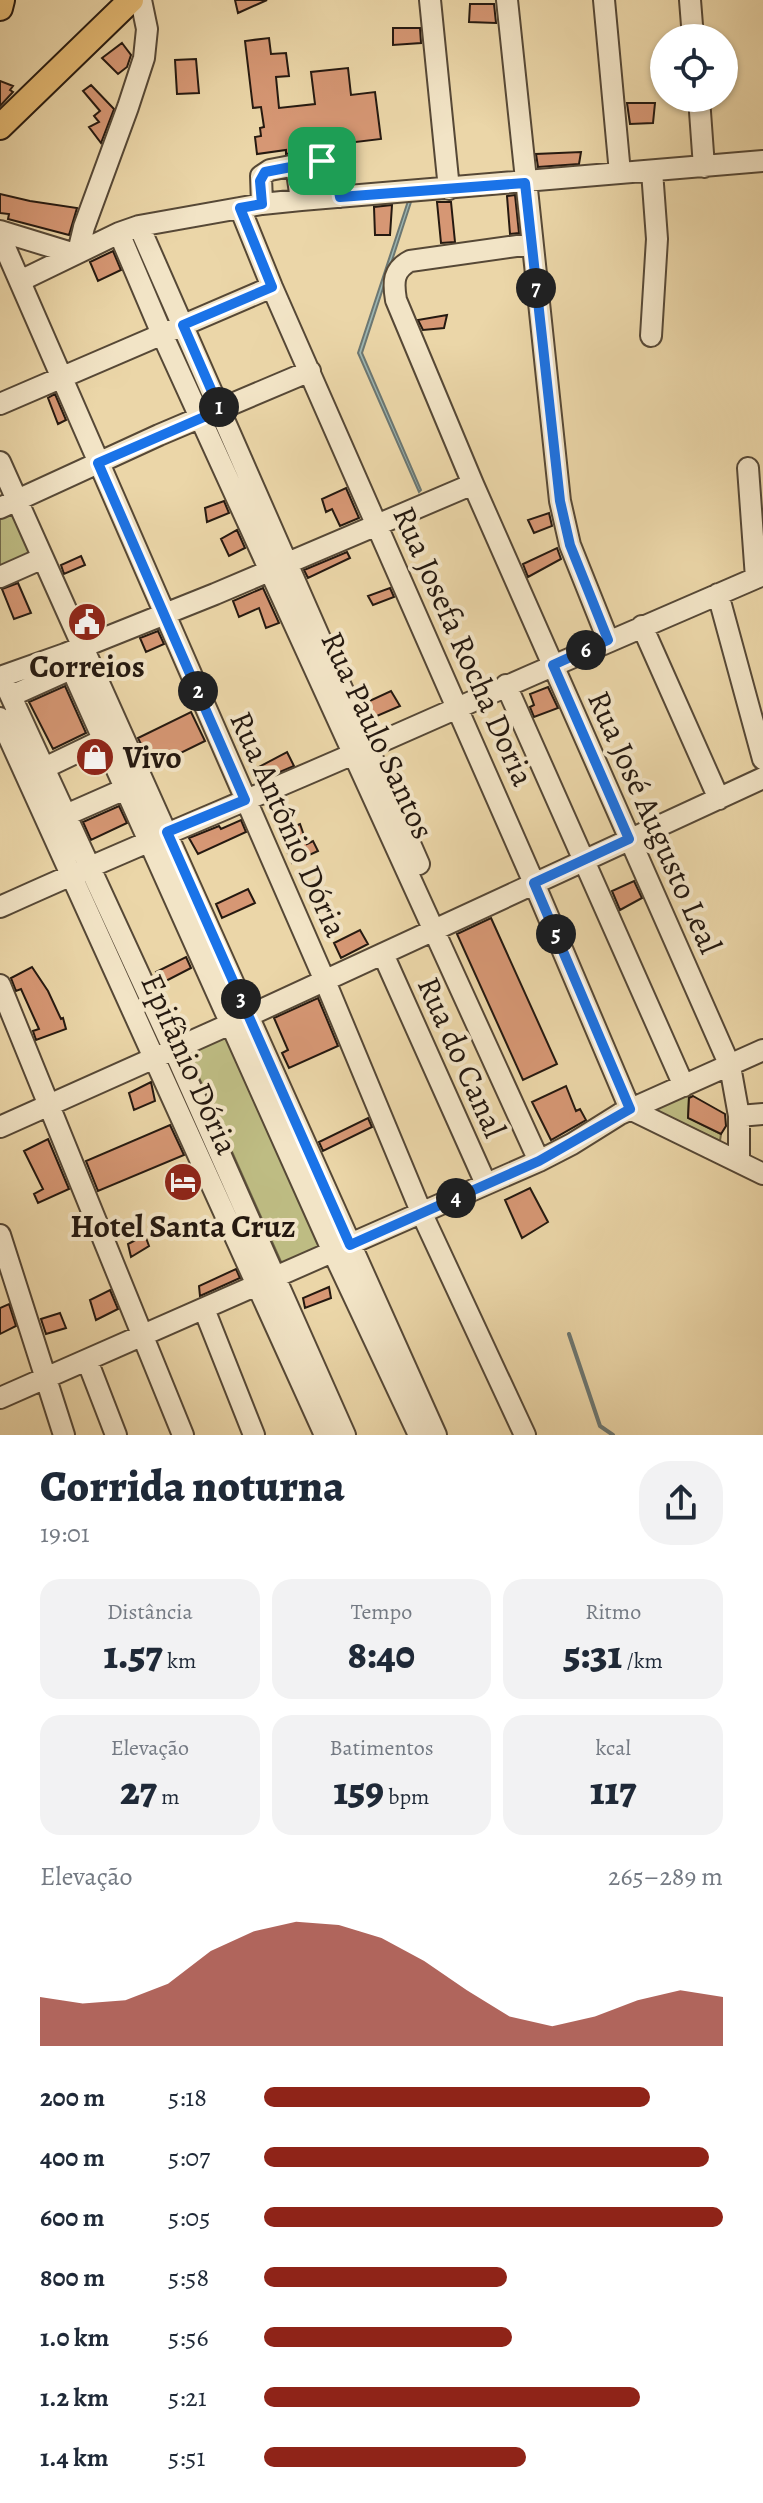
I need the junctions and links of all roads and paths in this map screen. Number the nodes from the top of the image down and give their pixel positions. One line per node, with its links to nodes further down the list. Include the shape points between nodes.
1 (2, 0): 8 (main road)
2 (131, 0): 11 (main road)
3 (141, 0): 26 (street, via 147,29 144,58)
4 (430, 0): 18 (street)
5 (507, 0): 17 (street)
6 (604, 0): 16 (street)
7 (690, 0): 9 (street)
8 (0, 8)
9 (692, 24)
10 (700, 112): 14 (street)
11 (0, 127)
12 (763, 161): 14 (street)
13 (296, 165): 19 (street, via 327,162 335,170); 20 (street); 21 (street, via 261,176)
14 (704, 167): 15 (street)
15 (652, 171): 16 (street); 31 (street, via 657,239)
16 (620, 173): 17 (street)
17 (525, 183): 18 (street); 25 (street)
18 (449, 189): 19 (street)
19 (340, 197): 20 (street)
20 (301, 200): 21 (street)
21 (262, 204): 22 (street)
22 (240, 208): 23 (street); 28 (street, Rua Josefa Rocha Doria)
23 (129, 230): 26 (street); 29 (street, Rua Paulo Santos); 30 (street, Rua Paulo Santos)
24 (0, 234): 26 (street); 27 (street, Rua Antônio Dória)
25 (531, 244): 39 (street, Rua José Augusto Leal, via 421,259 402,265 394,278 410,338); 49 (street, via 562,513)
26 (76, 253): 27 (street)
27 (20, 281): 33 (street, Rua Antônio Dória)
28 (272, 287): 29 (street); 32 (street, Rua Josefa Rocha Doria)
29 (183, 325): 30 (street); 35 (street, Rua Paulo Santos)
30 (162, 334): 33 (street); 35 (street, Rua Paulo Santos)
31 (651, 336)
32 (310, 371): 35 (street); 41 (street, Rua Josefa Rocha Doria)
33 (62, 377): 34 (street); 37 (street, Rua Antônio Dória)
34 (0, 404)
35 (211, 413): 37 (street); 43 (street, Rua Paulo Santos)
36 (0, 462): 40 (street)
37 (98, 463): 40 (street); 47 (street, Rua Antônio Dória)
38 (748, 468): 44 (street)
39 (473, 484): 41 (street); 51 (street, Rua José Augusto Leal)
40 (9, 504): 42 (street)
41 (378, 524): 43 (street); 55 (street, Rua Josefa Rocha Doria)
42 (43, 558): 45 (street); 50 (street)
43 (279, 567): 47 (street); 58 (street, Rua Paulo Santos)
44 (760, 576): 46 (street)
45 (0, 577)
46 (718, 594): 48 (street); 59 (street)
47 (165, 614): 50 (street); 64 (street, Rua Antônio Dória)
48 (642, 626): 49 (street); 63 (street)
49 (608, 640): 51 (street)
50 (73, 657): 52 (street); 54 (street); 57 (street)
51 (553, 665): 53 (street); 67 (street, Rua José Augusto Leal)
52 (1, 677): 54 (street)
53 (506, 685): 55 (street); 68 (street)
54 (11, 696): 60 (street)
55 (457, 707): 58 (street); 70 (street, Rua Josefa Rocha Doria)
56 (0, 718): 60 (street, Epifânio Dória)
57 (112, 736): 60 (street); 62 (street); 66 (street)
58 (361, 750): 64 (street); 72 (street, Rua Paulo Santos)
59 (763, 759)
60 (36, 772): 65 (street); 69 (street, Epifânio Dória)
61 (763, 778): 63 (street)
62 (125, 789): 65 (street); 66 (street)
63 (719, 799): 67 (street)
64 (245, 800): 66 (street); 74 (street, Rua Antônio Dória)
65 (66, 815): 69 (street)
66 (158, 836): 69 (street); 76 (street)
67 (629, 839): 68 (street); 79 (street, Rua José Augusto Leal)
68 (585, 859): 70 (street); 80 (street)
69 (81, 870): 71 (street); 78 (street, Epifânio Dória)
70 (534, 883): 72 (street); 82 (street, Rua Josefa Rocha Doria)
71 (0, 907)
72 (440, 927): 73 (street); 86 (street, Rua Paulo Santos)
73 (383, 954): 74 (street); 89 (street, Rua do Canal)
74 (325, 981): 76 (street); 90 (street, Rua Antônio Dória)
75 (0, 985): 81 (street)
76 (240, 1020): 78 (street); 92 (street)
77 (763, 1050): 79 (street)
78 (165, 1054): 81 (street); 93 (street, Epifânio Dória)
79 (730, 1066): 80 (street); 84 (street, Rua José Augusto Leal)
80 (684, 1086): 82 (street)
81 (50, 1106): 85 (street); 96 (street)
82 (630, 1109): 86 (street); 87 (street)
83 (763, 1114): 84 (street)
84 (739, 1116): 87 (street, Rua José Augusto Leal)
85 (0, 1127)
86 (545, 1158): 89 (street)
87 (739, 1161): 88 (street)
88 (763, 1174)
89 (486, 1184): 90 (street)
90 (422, 1214): 92 (street); 109 (street, Rua Antônio Dória)
91 (0, 1235): 99 (street)
92 (342, 1249): 93 (street); 98 (street)
93 (266, 1281): 94 (street); 95 (street, Epifânio Dória)
94 (204, 1309): 96 (street); 104 (street)
95 (286, 1326): 105 (street, Epifânio Dória); 106 (street, Epifânio Dória)
96 (143, 1336): 97 (street); 103 (street)
97 (87, 1360): 99 (street); 102 (street)
98 (394, 1361): 107 (street); 108 (street)
99 (46, 1377): 100 (street); 101 (street)
100 (0, 1398)
101 (64, 1435)
102 (116, 1435)
103 (183, 1435)
104 (254, 1435)
105 (325, 1435)
106 (345, 1435)
107 (419, 1435)
108 (436, 1435)
109 (525, 1435)

